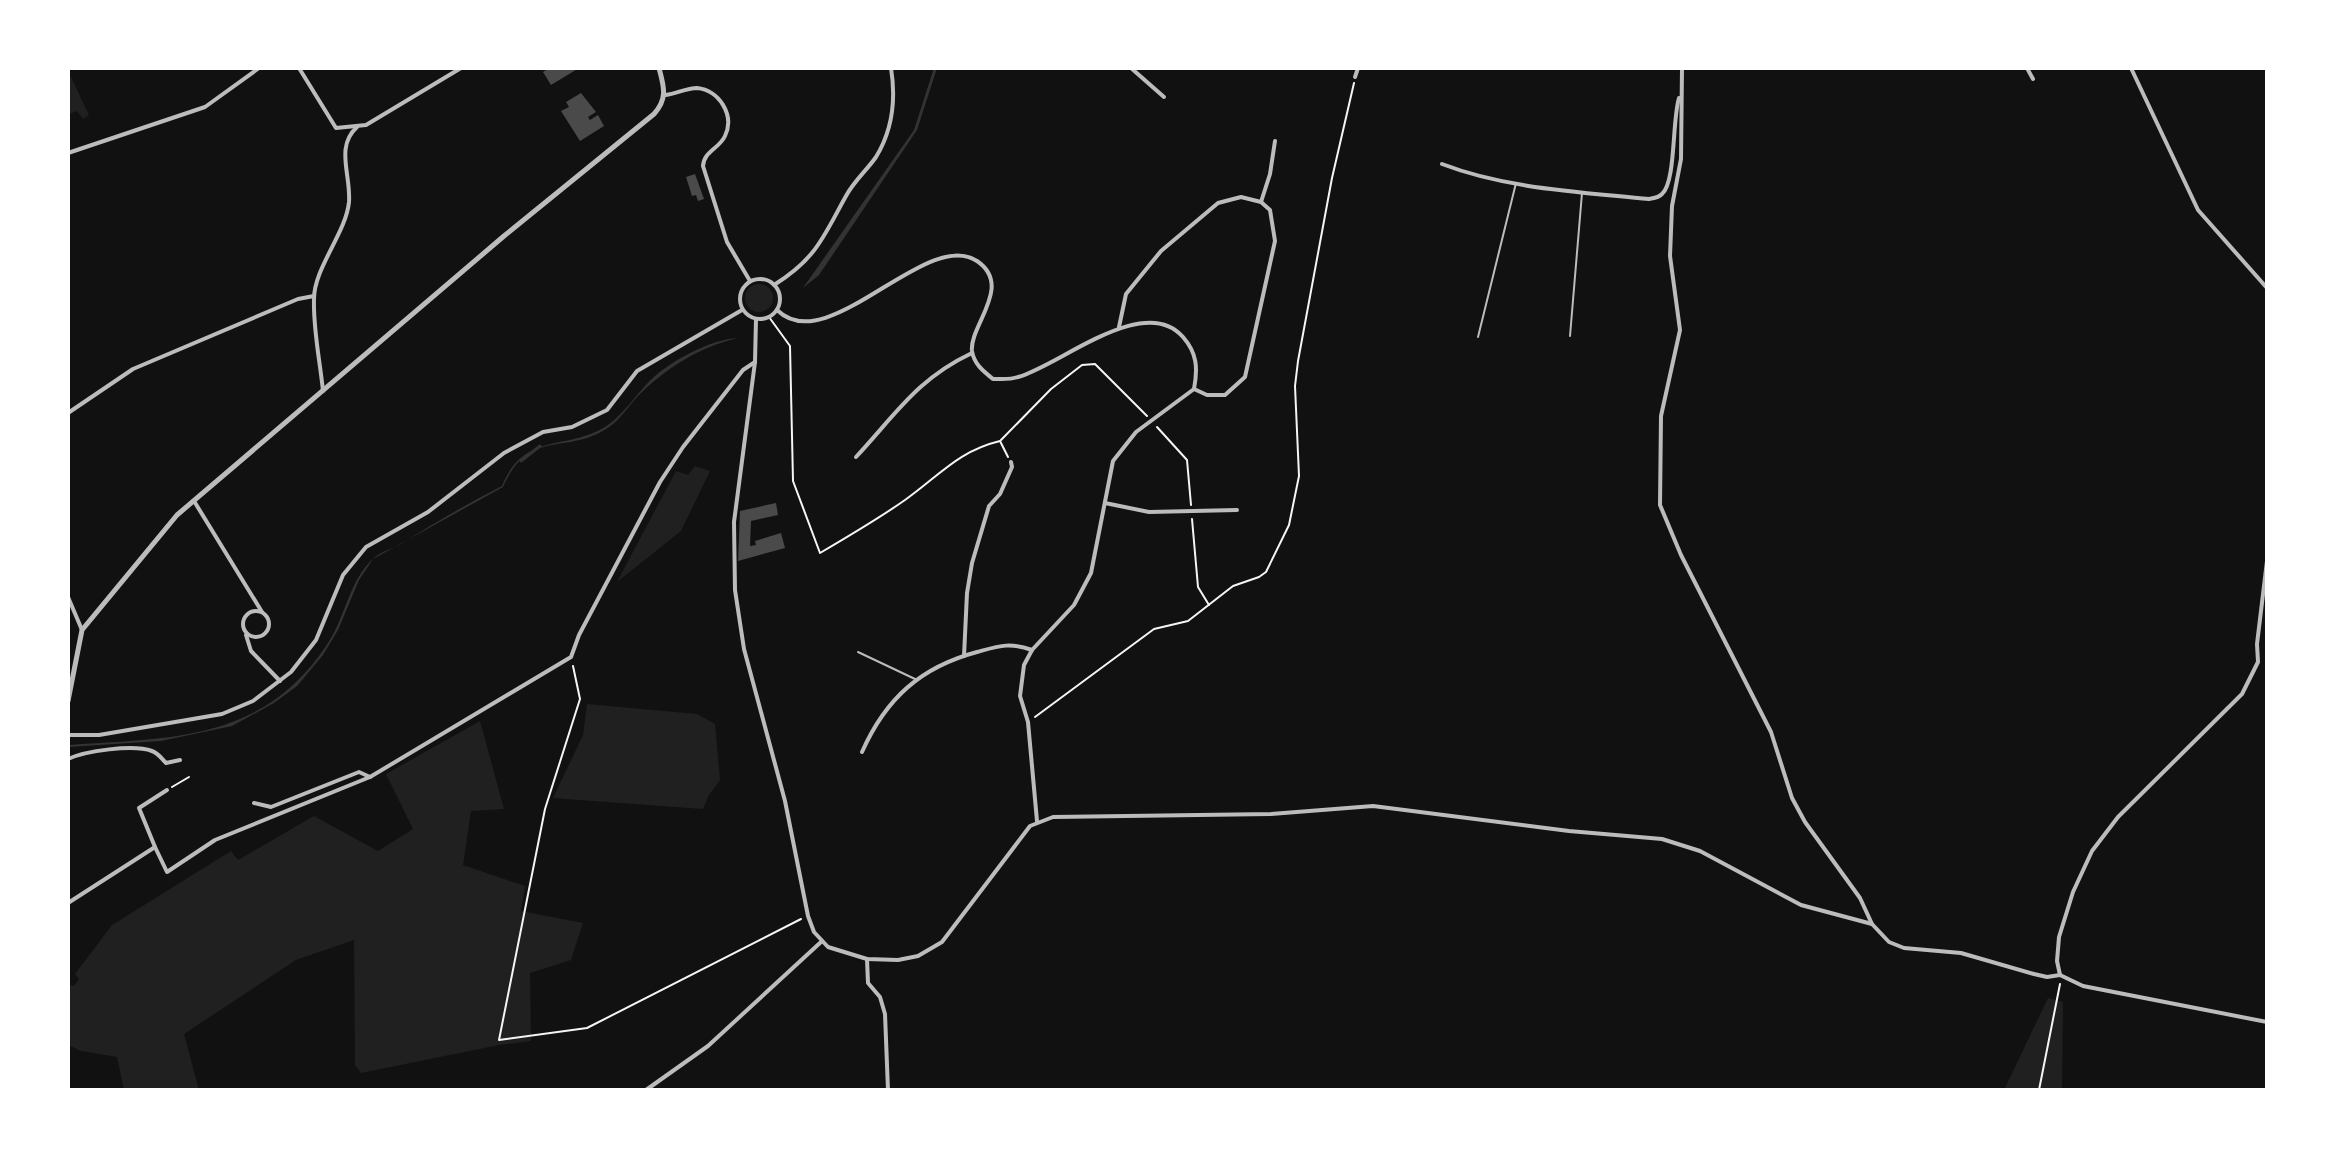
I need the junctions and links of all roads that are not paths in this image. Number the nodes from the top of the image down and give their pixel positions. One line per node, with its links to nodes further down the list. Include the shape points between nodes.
1 (258, 68): 18 (street, via 205,107)
2 (299, 68): 16 (street, via 336,128)
3 (461, 68): 16 (street)
4 (659, 68): 14 (street)
5 (891, 68): 24 (street, via 893,110 876,156 848,192 824,239 805,262)
6 (1131, 68): 15 (street)
7 (1358, 68): 11 (street)
8 (1682, 68): 13 (street)
9 (2027, 68): 12 (street)
10 (2131, 68): 25 (street, via 2198,210)
11 (1355, 77)
12 (2033, 79)
13 (1681, 92): 21 (street, via 1664,192 1649,199); 64 (street, via 1681,159 1670,256 1680,330 1661,416 1660,505 1771,732 1792,798)
14 (666, 95): 23 (street, via 700,88 717,97 726,111 725,137 707,154 703,166 727,242); 36 (street, via 654,114)
15 (1164, 97)
16 (357, 127): 26 (street, via 344,145 349,204)
17 (1275, 141): 22 (street)
18 (68, 153)
19 (1442, 164): 20 (street, via 1474,176)
20 (1516, 182): 21 (street); 32 (lane)
21 (1582, 192): 31 (lane)
22 (1261, 202): 30 (street, via 1241,197 1218,203 1161,251 1126,294); 35 (street, via 1270,210 1275,241 1245,377 1225,395)
23 (750, 281): 24 (street, via 763,279); 27 (street, via 741,291)
24 (774, 285): 28 (street, via 780,297)
25 (2267, 288)
26 (314, 296): 36 (street); 37 (street, via 133,369)
27 (742, 310): 29 (street); 52 (street, via 637,371 607,410 572,427 543,432 504,453 428,512 366,547 343,575 316,640)
28 (777, 310): 29 (street); 33 (street, via 804,322 846,309 923,263 949,256 975,260 987,272 991,293)
29 (756, 319): 34 (street)
30 (1119, 327): 33 (street, via 1018,378 993,379 978,367); 35 (street, via 1154,323 1177,330 1198,367)
31 (1570, 336)
32 (1478, 337)
33 (972, 353): 38 (street, via 927,379)
34 (755, 362): 58 (street, via 743,370 660,482 571,657); 65 (street, via 734,522 735,590 744,649 785,801 808,916)
35 (1194, 389): 41 (street, via 1136,432 1113,461)
36 (323, 391): 40 (street)
37 (68, 413)
38 (856, 457)
39 (1011, 462): 50 (street, via 1000,494 989,506 972,563)
40 (194, 501): 45 (street); 46 (street)
41 (1105, 503): 42 (street, via 1149,512); 48 (street, via 1084,590)
42 (1237, 510)
43 (2267, 561): 67 (street, via 2258,662 2242,694 2118,817 2092,851 2059,937)
44 (68, 597): 46 (street)
45 (262, 612): 47 (street, via 247,613 242,624); 47 (street, via 269,620 268,630 255,637)
46 (82, 630): 53 (street)
47 (246, 633): 52 (street, via 251,651)
48 (1032, 650): 50 (street, via 1015,644); 61 (street, via 1020,696 1028,722)
49 (858, 652): 51 (lane)
50 (964, 656): 51 (street)
51 (917, 680): 55 (street, via 885,709)
52 (280, 681): 54 (street, via 253,701 222,714 99,735)
53 (68, 701)
54 (68, 735)
55 (862, 752)
56 (68, 759): 57 (street, via 140,748 156,751 166,763)
57 (180, 760)
58 (370, 777): 60 (street, via 359,772 271,807); 62 (street, via 215,840 167,872)
59 (167, 790): 62 (street, via 139,808)
60 (254, 803)
61 (1037, 822): 64 (street, via 1053,817 1271,814 1373,806 1662,839 1700,851 1801,905); 66 (street, via 942,942 918,956)
62 (155, 847): 63 (street)
63 (68, 903)
64 (1872, 924): 67 (street, via 1889,942 1904,948 1961,953 2047,977)
65 (821, 942): 66 (street); 69 (street, via 708,1046)
66 (867, 959): 70 (street, via 868,983 885,1014)
67 (2060, 975): 68 (street, via 2083,986)
68 (2267, 1022)
69 (646, 1090)
70 (888, 1090)

